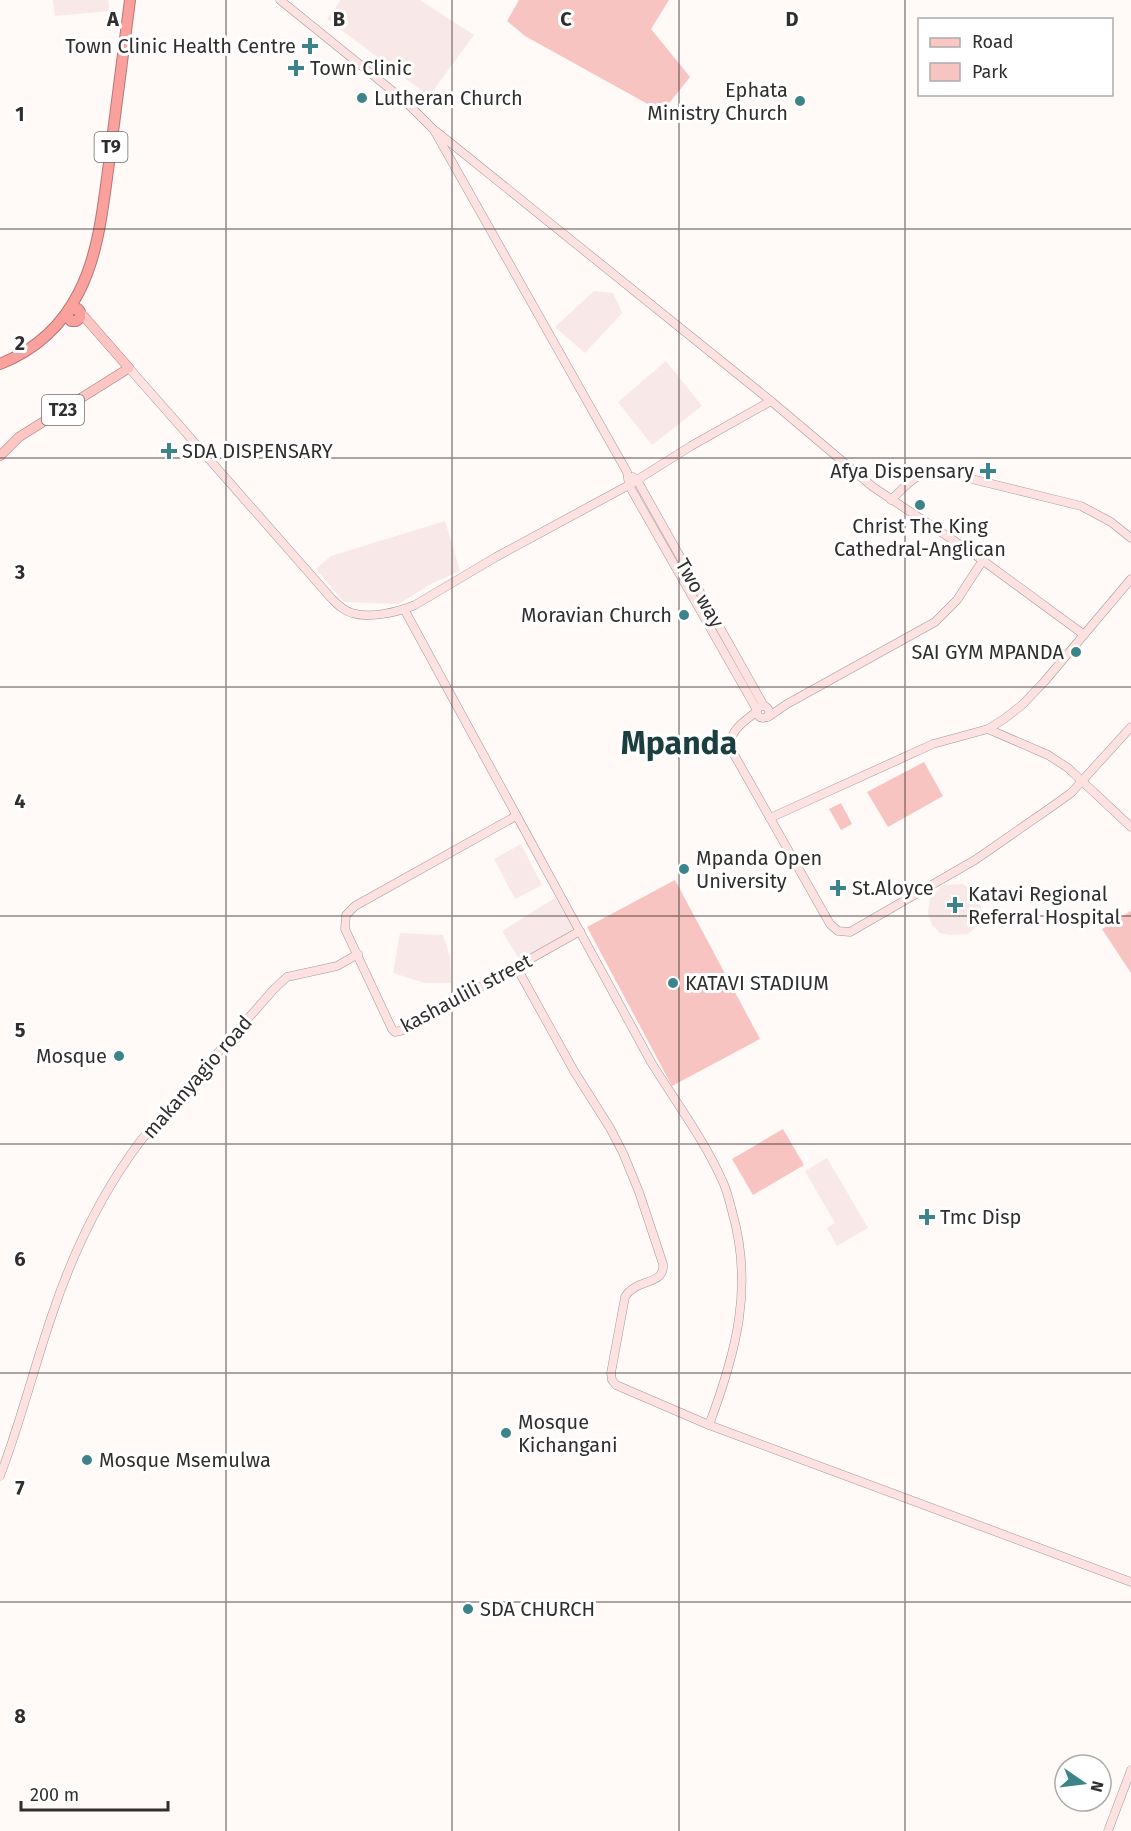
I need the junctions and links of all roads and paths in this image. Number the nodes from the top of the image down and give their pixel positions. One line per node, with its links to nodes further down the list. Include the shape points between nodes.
1 (129, 0): 4 (highway, T9, via 103,209)
2 (280, 0): 3 (street, via 405,101)
3 (434, 130): 7 (street); 9 (street)
4 (74, 314): 5 (highway, via 27,351); 6 (main road, via 94,327)
5 (0, 364)
6 (129, 368): 8 (main road, T23, via 20,437); 16 (street, via 339,606 359,615)
7 (771, 401): 10 (street); 12 (street)
8 (0, 456)
9 (627, 472): 10 (street, Two way); 11 (street)
10 (636, 480): 11 (street); 20 (street, Two way)
11 (629, 485): 16 (street); 18 (street)
12 (891, 500): 13 (street, via 912,479 928,472 943,472 1081,506); 14 (street)
13 (1131, 538)
14 (983, 560): 17 (street); 19 (street, via 957,600 935,622)
15 (1131, 579): 17 (street)
16 (404, 609): 29 (street)
17 (1083, 634): 23 (street, via 1044,682)
18 (749, 699): 20 (street); 21 (street)
19 (787, 704): 20 (street); 22 (street)
20 (761, 709): 21 (street); 22 (street, via 769,713)
21 (749, 718): 24 (street)
22 (766, 718): 24 (street)
23 (1004, 719): 26 (street); 27 (street)
24 (738, 727): 30 (street, via 731,747)
25 (1131, 727): 28 (street)
26 (988, 729): 27 (street); 30 (street, via 933,744)
27 (1003, 736): 28 (street, via 1048,755)
28 (1083, 780): 30 (street, via 983,855 850,932 830,924); 31 (street)
29 (516, 816): 32 (street); 33 (street, via 349,911 345,929)
30 (770, 818)
31 (1131, 827)
32 (580, 931): 34 (street, kashaulili street); 35 (street, via 651,1062 722,1179 736,1226 742,1267 738,1329 731,1363)
33 (358, 954): 34 (street, kashaulili street, via 395,1032); 36 (street, makanyagio road, via 337,966 287,977 273,989 111,1182 90,1221 51,1317)
34 (517, 968): 35 (street, via 620,1147 663,1264 658,1278 631,1288 625,1297 612,1380 623,1389)
35 (709, 1425): 37 (street)
36 (0, 1476)
37 (1131, 1582)
38 (1131, 1770): 39 (street)
39 (1108, 1831)

